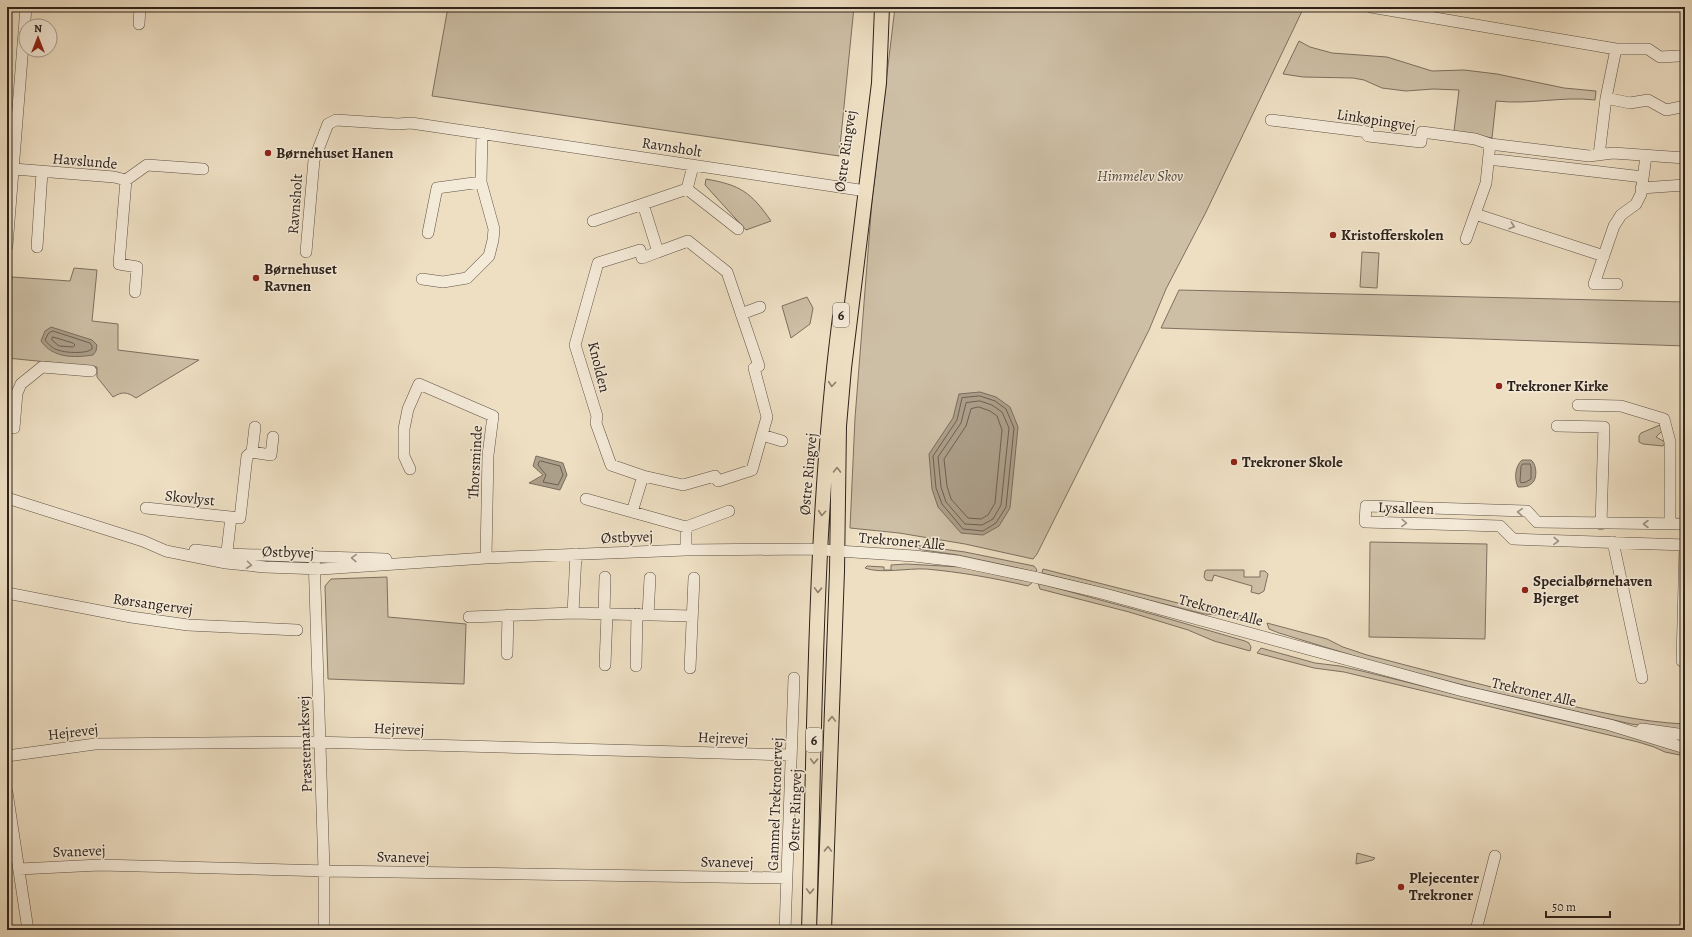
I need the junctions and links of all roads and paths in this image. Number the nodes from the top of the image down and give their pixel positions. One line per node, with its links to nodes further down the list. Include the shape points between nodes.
1 (26, 7): 18 (street)
2 (140, 7): 5 (street)
3 (882, 7): 26 (main road, Østre Ringvej / 6)
4 (1372, 7): 6 (street)
5 (139, 24)
6 (1616, 49): 7 (street, via 1648,49 1660,57); 8 (street)
7 (1680, 56)
8 (1606, 98): 9 (street, via 1630,103 1648,100 1666,110); 13 (street)
9 (1681, 107)
10 (1271, 120): 12 (street, Linkøpingvej, via 1368,132 1368,136 1421,142 1422,132 1475,139)
11 (482, 133): 17 (street, Ravnsholt); 22 (street); 35 (street, Ravnsholt, via 411,123 336,120 328,124 314,160)
12 (1490, 144): 13 (street, Linkøpingvej, via 1589,156); 28 (street, via 1486,182)
13 (1599, 154): 14 (street, Linkøpingvej)
14 (1646, 156): 15 (street, Linkøpingvej); 23 (street)
15 (1685, 158)
16 (1497, 160): 23 (street)
17 (693, 166): 25 (street); 26 (street, Ravnsholt)
18 (14, 169): 20 (street, Havslunde); 33 (street)
19 (204, 169): 21 (street, Havslunde, via 147,165)
20 (42, 172): 21 (street, Havslunde); 34 (street, Havslunde)
21 (126, 180): 40 (street, Havslunde, via 119,264 136,267)
22 (480, 182): 31 (street, via 437,188); 38 (street, via 494,229 489,256 467,278 443,282)
23 (1642, 183): 24 (street); 37 (street, via 1641,194 1636,204 1621,215 1614,226)
24 (1685, 185)
25 (688, 189): 27 (street); 30 (street)
26 (861, 190): 70 (main road, Østre Ringvej / 6, one-way to 70, via 833,375); 71 (main road, Østre Ringvej / 6, one-way to 26, via 839,426)
27 (643, 204): 29 (street); 36 (street)
28 (1475, 214): 32 (street); 37 (street, one-way to 37)
29 (593, 221)
30 (738, 229)
31 (428, 233)
32 (1466, 239)
33 (7, 246)
34 (37, 247)
35 (306, 252)
36 (658, 252): 42 (street, Knolden, via 688,241 727,272); 54 (street, Knolden, via 642,258 640,250 598,263 575,345 596,423 611,465)
37 (1604, 256): 39 (street, via 1594,284)
38 (422, 279)
39 (1617, 284)
40 (135, 292)
41 (760, 307): 42 (street)
42 (741, 314): 49 (street, Knolden, via 759,366 754,368 767,417)
43 (91, 371): 44 (street, via 42,367)
44 (12, 392): 48 (street)
45 (1578, 405): 63 (street, via 1621,406 1664,419 1670,442)
46 (1557, 426): 62 (street, via 1604,427)
47 (255, 427): 52 (street, Skovlyst)
48 (14, 428)
49 (762, 435): 51 (street); 54 (street, Knolden, via 752,470 718,481 715,476 683,485)
50 (273, 437): 52 (street, via 271,455)
51 (782, 441)
52 (252, 452): 61 (street, Skovlyst, via 247,456 240,518)
53 (410, 469): 75 (street, Thorsminde, via 404,456 404,429 408,409 419,384 493,416 488,455)
54 (643, 476): 59 (street)
55 (7, 498): 74 (street, Østbyvej, via 143,542)
56 (586, 499): 59 (street)
57 (146, 508): 61 (street, Skovlyst)
58 (1500, 511): 62 (street, Lysalleen, one-way to 58, via 1537,522 1527,512); 65 (street); 65 (street, Lysalleen, one-way to 65, via 1366,506 1365,522)
59 (632, 512): 66 (street)
60 (729, 512): 66 (street)
61 (231, 517): 74 (street, Skovlyst)
62 (1601, 524): 63 (street, Lysalleen, one-way to 62)
63 (1670, 524): 64 (street, Lysalleen)
64 (1685, 524)
65 (1500, 526): 67 (street, one-way to 67, via 1513,539)
66 (686, 527): 69 (street)
67 (1613, 542): 68 (street); 95 (street)
68 (1685, 545): 90 (street)
69 (686, 550): 70 (street, Østbyvej); 72 (street, Østbyvej)
70 (819, 550): 71 (street, Trekroner Alle); 111 (main road, Østre Ringvej / 6, one-way to 111)
71 (837, 551): 96 (street, Trekroner Alle, via 957,561 1038,578 1463,691); 112 (main road, Østre Ringvej / 6, one-way to 71)
72 (576, 554): 75 (street, Østbyvej); 82 (street)
73 (314, 556): 74 (street, Østbyvej); 76 (street, Østbyvej, one-way to 73); 77 (street, Præstemarksvej)
74 (227, 558): 77 (street, Østbyvej, one-way to 77, via 265,567)
75 (486, 558): 76 (street, Østbyvej)
76 (435, 561): 77 (street, Østbyvej)
77 (314, 569): 98 (street, Præstemarksvej)
78 (605, 577): 83 (street)
79 (650, 578): 85 (street)
80 (694, 578): 86 (street)
81 (7, 593): 88 (street, Rørsangervej, via 131,617 188,625)
82 (573, 613): 83 (street); 84 (street)
83 (606, 614): 85 (street); 91 (street)
84 (508, 615): 87 (street); 89 (street)
85 (643, 615): 86 (street); 92 (street)
86 (692, 616): 93 (street)
87 (469, 617)
88 (297, 630)
89 (507, 654)
90 (1682, 661)
91 (605, 665)
92 (636, 666)
93 (690, 668)
94 (794, 678): 100 (street, Gammel Trekronervej)
95 (1642, 678)
96 (1610, 725): 97 (street, Trekroner Alle); 99 (street, Trekroner Alle)
97 (1685, 735)
98 (320, 742): 100 (street, Hejrevej); 101 (street, Hejrevej, via 95,744); 106 (street, Præstemarksvej)
99 (1685, 748)
100 (791, 755): 107 (street, Gammel Trekronervej)
101 (7, 756)
102 (7, 792): 103 (street)
103 (12, 853): 105 (street)
104 (1495, 856): 113 (street)
105 (19, 869): 106 (street, Svanevej, via 100,865); 108 (street)
106 (324, 870): 107 (street, Svanevej); 109 (street, Præstemarksvej)
107 (787, 878): 110 (street, Gammel Trekronervej)
108 (28, 930)
109 (324, 930)
110 (785, 930)
111 (809, 930)
112 (824, 930)
113 (1476, 930)

